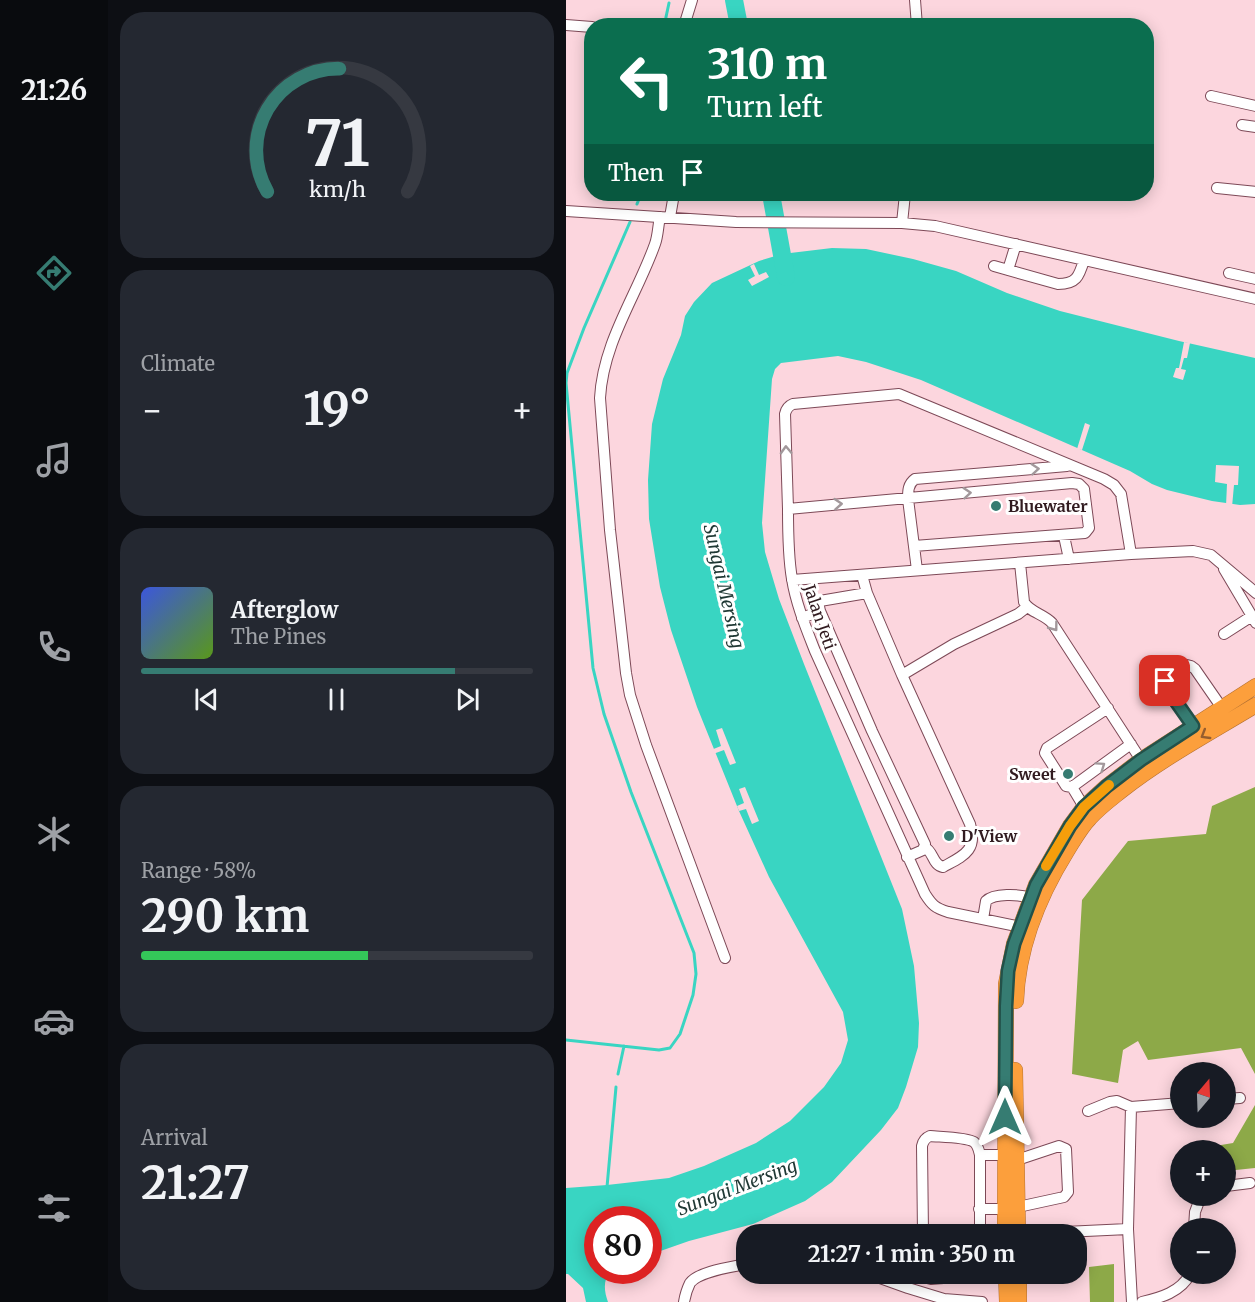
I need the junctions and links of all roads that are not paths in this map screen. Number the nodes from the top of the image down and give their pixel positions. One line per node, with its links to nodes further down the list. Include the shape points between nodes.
1 (692, 0): 3 (street)
2 (915, 0): 4 (street)
3 (686, 18)
4 (916, 18)
5 (566, 25): 6 (street)
6 (584, 26)
7 (1211, 96): 8 (street)
8 (1256, 106)
9 (1242, 125): 10 (street)
10 (1256, 127)
11 (1217, 188): 12 (street)
12 (1256, 192)
13 (671, 201): 16 (street)
14 (904, 201): 17 (street)
15 (566, 211): 16 (street)
16 (665, 217): 17 (street); 59 (street, via 614,338 600,384 610,530 630,695)
17 (902, 224): 18 (street, via 935,226)
18 (1016, 244): 19 (street); 21 (street)
19 (1084, 260): 21 (street, via 1077,277 1067,284); 24 (street)
20 (995, 266): 21 (street)
21 (1008, 270)
22 (1229, 273): 23 (street)
23 (1256, 279)
24 (1256, 299)
25 (1071, 466): 26 (street, one-way to 25, via 909,485 915,479); 27 (street, one-way to 25, via 785,414 792,404 899,394); 30 (street, via 1114,485 1121,494)
26 (908, 499): 27 (street, one-way to 26); 28 (street, one-way to 28, via 1079,484 1084,489 1089,528 1085,533); 29 (street)
27 (788, 509): 36 (street)
28 (1064, 536): 29 (street); 31 (street)
29 (914, 546): 34 (street)
30 (1131, 554): 31 (street, Jalan Jeti); 32 (street, Jalan Jeti, via 1193,551)
31 (1069, 559): 33 (street, Jalan Jeti)
32 (1219, 560): 38 (street); 42 (street)
33 (1020, 562): 34 (street, Jalan Jeti); 39 (street)
34 (917, 570): 35 (street, Jalan Jeti)
35 (862, 575): 36 (street, Jalan Jeti); 37 (street)
36 (792, 580): 41 (street, Jalan Jeti)
37 (867, 593): 40 (street, via 818,602); 44 (street)
38 (1256, 593)
39 (1027, 607): 44 (street); 47 (street, one-way to 47, via 1052,623)
40 (820, 611): 41 (street); 54 (street)
41 (802, 618): 55 (street, Jalan Jeti)
42 (1254, 619): 43 (street)
43 (1224, 634)
44 (902, 675): 54 (street, via 972,832 967,853 943,867)
45 (1256, 686): 48 (highway)
46 (1256, 705): 66 (highway, one-way to 66, via 1154,766 1101,807 1078,833 1045,889 1016,986)
47 (1108, 708): 50 (street); 52 (street, via 1045,750 1066,786)
48 (1222, 708): 49 (highway); 49 (street, via 1191,666 1166,678 1165,686)
49 (1193, 726): 51 (highway)
50 (1131, 744): 51 (street); 52 (street, one-way to 50)
51 (1141, 760): 53 (highway)
52 (1072, 786): 53 (street)
53 (1084, 807): 56 (highway, via 1052,854)
54 (924, 847): 55 (street)
55 (907, 856): 57 (street, Jalan Jeti, via 932,905)
56 (1030, 898): 57 (street, via 992,896 986,901); 58 (highway)
57 (983, 919): 58 (street, Jalan Jeti)
58 (1021, 927): 66 (highway, via 1006,984)
59 (725, 958)
60 (1236, 1098): 61 (street)
61 (1240, 1098)
62 (1170, 1104): 63 (street)
63 (1132, 1107): 64 (street, via 1117,1101); 75 (street)
64 (1088, 1111)
65 (980, 1155): 66 (street); 70 (street); 71 (street, via 973,1141 926,1137)
66 (1011, 1157): 69 (highway); 69 (street, via 1063,1147 1068,1192 1064,1197)
67 (1250, 1183): 68 (street)
68 (1236, 1185)
69 (1011, 1208): 70 (street); 73 (highway); 74 (highway)
70 (979, 1209): 72 (street)
71 (923, 1224)
72 (980, 1224)
73 (1008, 1224)
74 (1017, 1224)
75 (1128, 1229): 76 (street); 86 (street)
76 (1087, 1231)
77 (736, 1266): 82 (street, via 695,1278)
78 (897, 1284): 83 (street, via 944,1299)
79 (1006, 1284): 84 (highway)
80 (1019, 1284): 85 (highway)
81 (1183, 1284): 87 (street, via 1157,1299)
82 (684, 1302)
83 (982, 1302)
84 (1007, 1302)
85 (1019, 1302)
86 (1132, 1302)
87 (1142, 1302)

